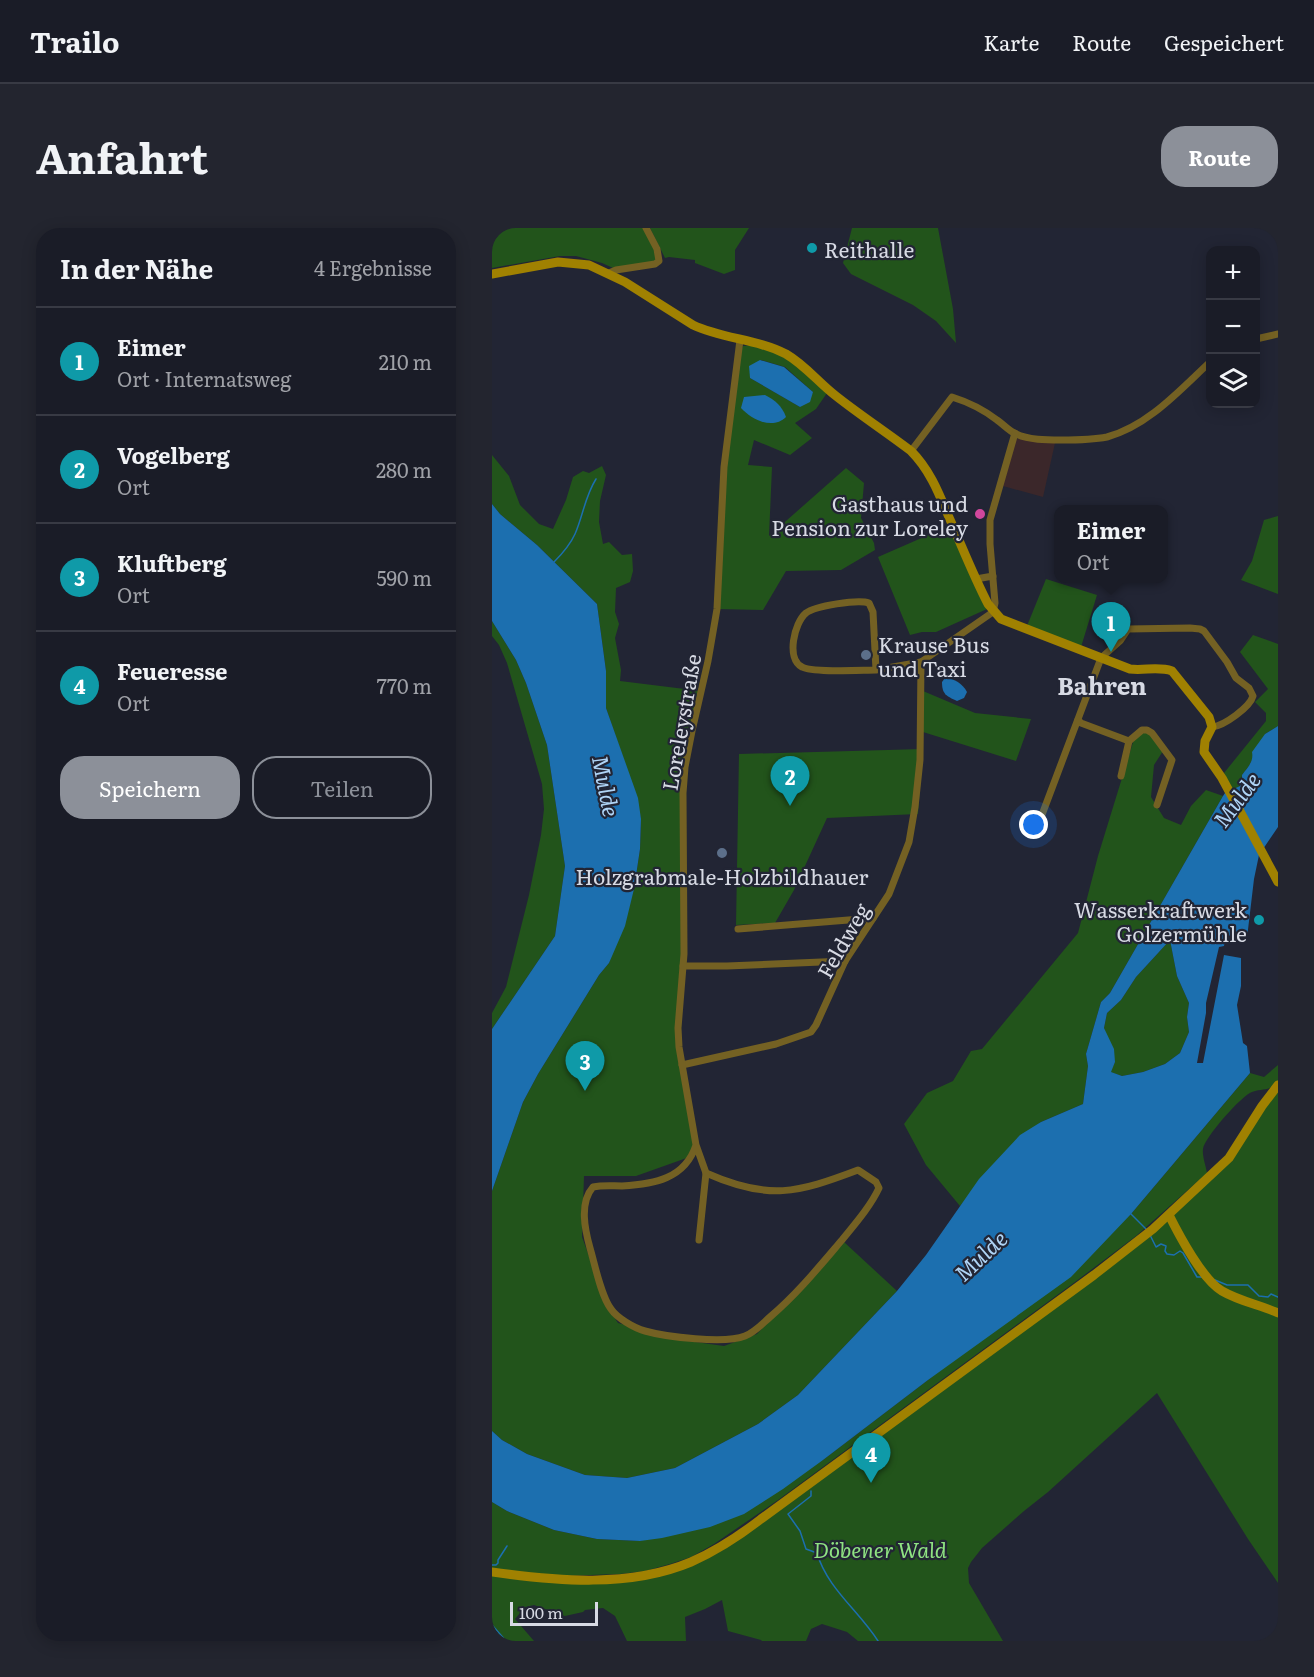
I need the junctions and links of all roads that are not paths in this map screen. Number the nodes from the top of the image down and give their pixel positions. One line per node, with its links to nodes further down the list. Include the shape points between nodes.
1 (646, 228): 2 (street, via 659,261)
2 (609, 273): 3 (street, via 589,265 558,262); 6 (street, via 705,331)
3 (492, 274)
4 (1278, 334): 5 (street)
5 (1260, 338)
6 (740, 340): 9 (street, via 785,353); 26 (street, Loreleystraße, via 724,467 717,609 684,779)
7 (1206, 366): 8 (street, via 1162,406 1122,431 1093,439 1063,440)
8 (1015, 434): 9 (street, via 975,406 952,397); 10 (street, via 990,520)
9 (911, 451): 11 (street, via 928,471)
10 (993, 576): 11 (street); 12 (street)
11 (976, 579): 12 (street)
12 (993, 612): 13 (street, via 1001,619); 14 (street)
13 (1101, 658): 16 (street); 17 (street, via 1130,669 1172,671 1209,717); 17 (street, via 1128,629 1204,631 1253,696 1222,725)
14 (921, 662): 15 (street); 23 (street, Feldweg, via 920,760 913,821 896,878)
15 (876, 670): 15 (street, via 873,612 869,603 857,601 814,609 798,622 793,653 801,667)
16 (1078, 720): 18 (street); 21 (street)
17 (1212, 727): 22 (street, via 1204,752)
18 (1129, 741): 19 (street); 20 (street, via 1147,730 1172,760)
19 (1121, 776)
20 (1157, 805)
21 (1038, 828)
22 (1276, 878)
23 (873, 918): 24 (street); 25 (street, Feldweg)
24 (738, 928)
25 (845, 961): 26 (street); 27 (street, Feldweg, via 811,1032)
26 (683, 966): 27 (street, Loreleystraße, via 678,1028)
27 (682, 1065): 29 (street, Loreleystraße)
28 (1278, 1085): 31 (street, via 1229,1158)
29 (696, 1145): 30 (street, Loreleystraße); 30 (street, via 688,1162 668,1177 637,1185 593,1187 585,1205 586,1236 606,1300 621,1319 643,1331 711,1340 754,1332 813,1276 879,1188 858,1170 799,1189 769,1191 745,1188)
30 (706, 1173): 32 (street, Loreleystraße)
31 (1169, 1215): 33 (street, via 1220,1290); 34 (street, via 1094,1275 761,1520 708,1554 662,1572 616,1579)
32 (699, 1240)
33 (1278, 1313)
34 (492, 1572)

